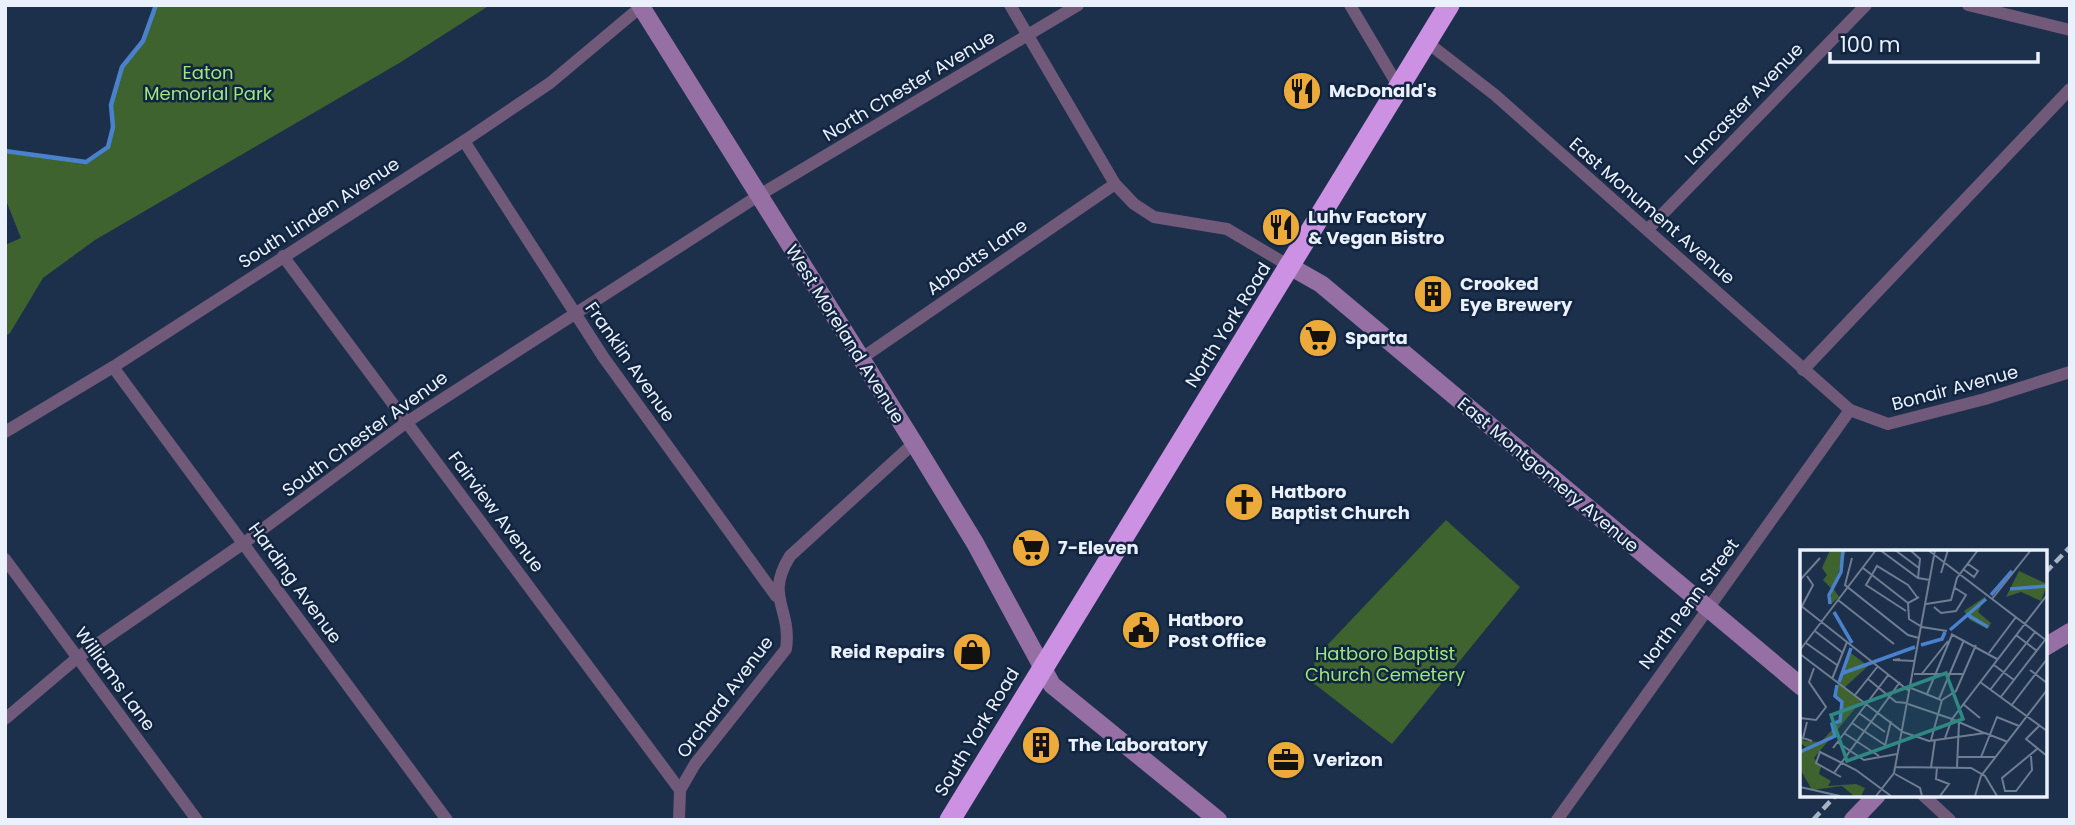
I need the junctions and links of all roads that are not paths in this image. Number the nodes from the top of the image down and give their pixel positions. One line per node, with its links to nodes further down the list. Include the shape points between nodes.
1 (1010, 5): 9 (street)
2 (1078, 5): 9 (street, North Chester Avenue)
3 (1350, 5): 11 (street)
4 (1449, 5): 10 (highway, North York Road)
5 (1866, 5): 16 (street, Lancaster Avenue)
6 (1968, 5): 8 (street)
7 (641, 6): 13 (street, South Linden Avenue, via 550,83); 15 (street, West Moreland Avenue)
8 (2070, 30)
9 (1028, 36): 14 (street); 15 (street, North Chester Avenue)
10 (1428, 43): 11 (highway, North York Road); 16 (street, East Monument Avenue, via 1473,76)
11 (1400, 89): 18 (highway, North York Road)
12 (2070, 89): 22 (street)
13 (464, 142): 17 (street, South Linden Avenue); 19 (street, Franklin Avenue)
14 (1115, 184): 18 (street, via 1154,217 1216,225); 20 (street, Abbotts Lane)
15 (758, 196): 19 (street, South Chester Avenue); 20 (street, West Moreland Avenue)
16 (1648, 229): 22 (street, East Monument Avenue)
17 (283, 256): 21 (street, South Linden Avenue); 25 (street, Fairview Avenue)
18 (1291, 267): 31 (street, East Montgomery Avenue, via 1321,284); 35 (highway, North York Road)
19 (573, 313): 25 (street, South Chester Avenue); 30 (street, Franklin Avenue)
20 (859, 360): 27 (street, West Moreland Avenue)
21 (113, 367): 26 (street, South Linden Avenue); 28 (street, Harding Avenue)
22 (1803, 370): 24 (street, East Monument Avenue)
23 (2070, 372): 24 (street, Bonair Avenue, via 1888,424)
24 (1850, 410): 31 (street, North Penn Street)
25 (407, 422): 28 (street, South Chester Avenue); 38 (street, Fairview Avenue)
26 (5, 432)
27 (914, 443): 30 (street, via 790,556 780,572); 35 (street, West Moreland Avenue)
28 (244, 543): 34 (street, South Chester Avenue); 42 (street, Harding Avenue)
29 (5, 558): 34 (street, Williams Lane)
30 (776, 597): 38 (street, Orchard Avenue, via 789,632 786,649 695,764)
31 (1708, 608): 36 (street, East Montgomery Avenue); 46 (street, North Penn Street)
32 (2070, 632): 33 (street)
33 (2047, 646)
34 (77, 658): 37 (street, South Chester Avenue); 41 (street, Williams Lane)
35 (1042, 667): 44 (highway, South York Road); 45 (street, West Moreland Avenue, via 1052,685)
36 (1800, 685)
37 (5, 719)
38 (680, 790): 43 (street, Orchard Avenue)
39 (1875, 797): 47 (street)
40 (1925, 797): 48 (street)
41 (197, 820)
42 (447, 820)
43 (679, 820)
44 (950, 820)
45 (1218, 820)
46 (1557, 820)
47 (1853, 820)
48 (1950, 820)

